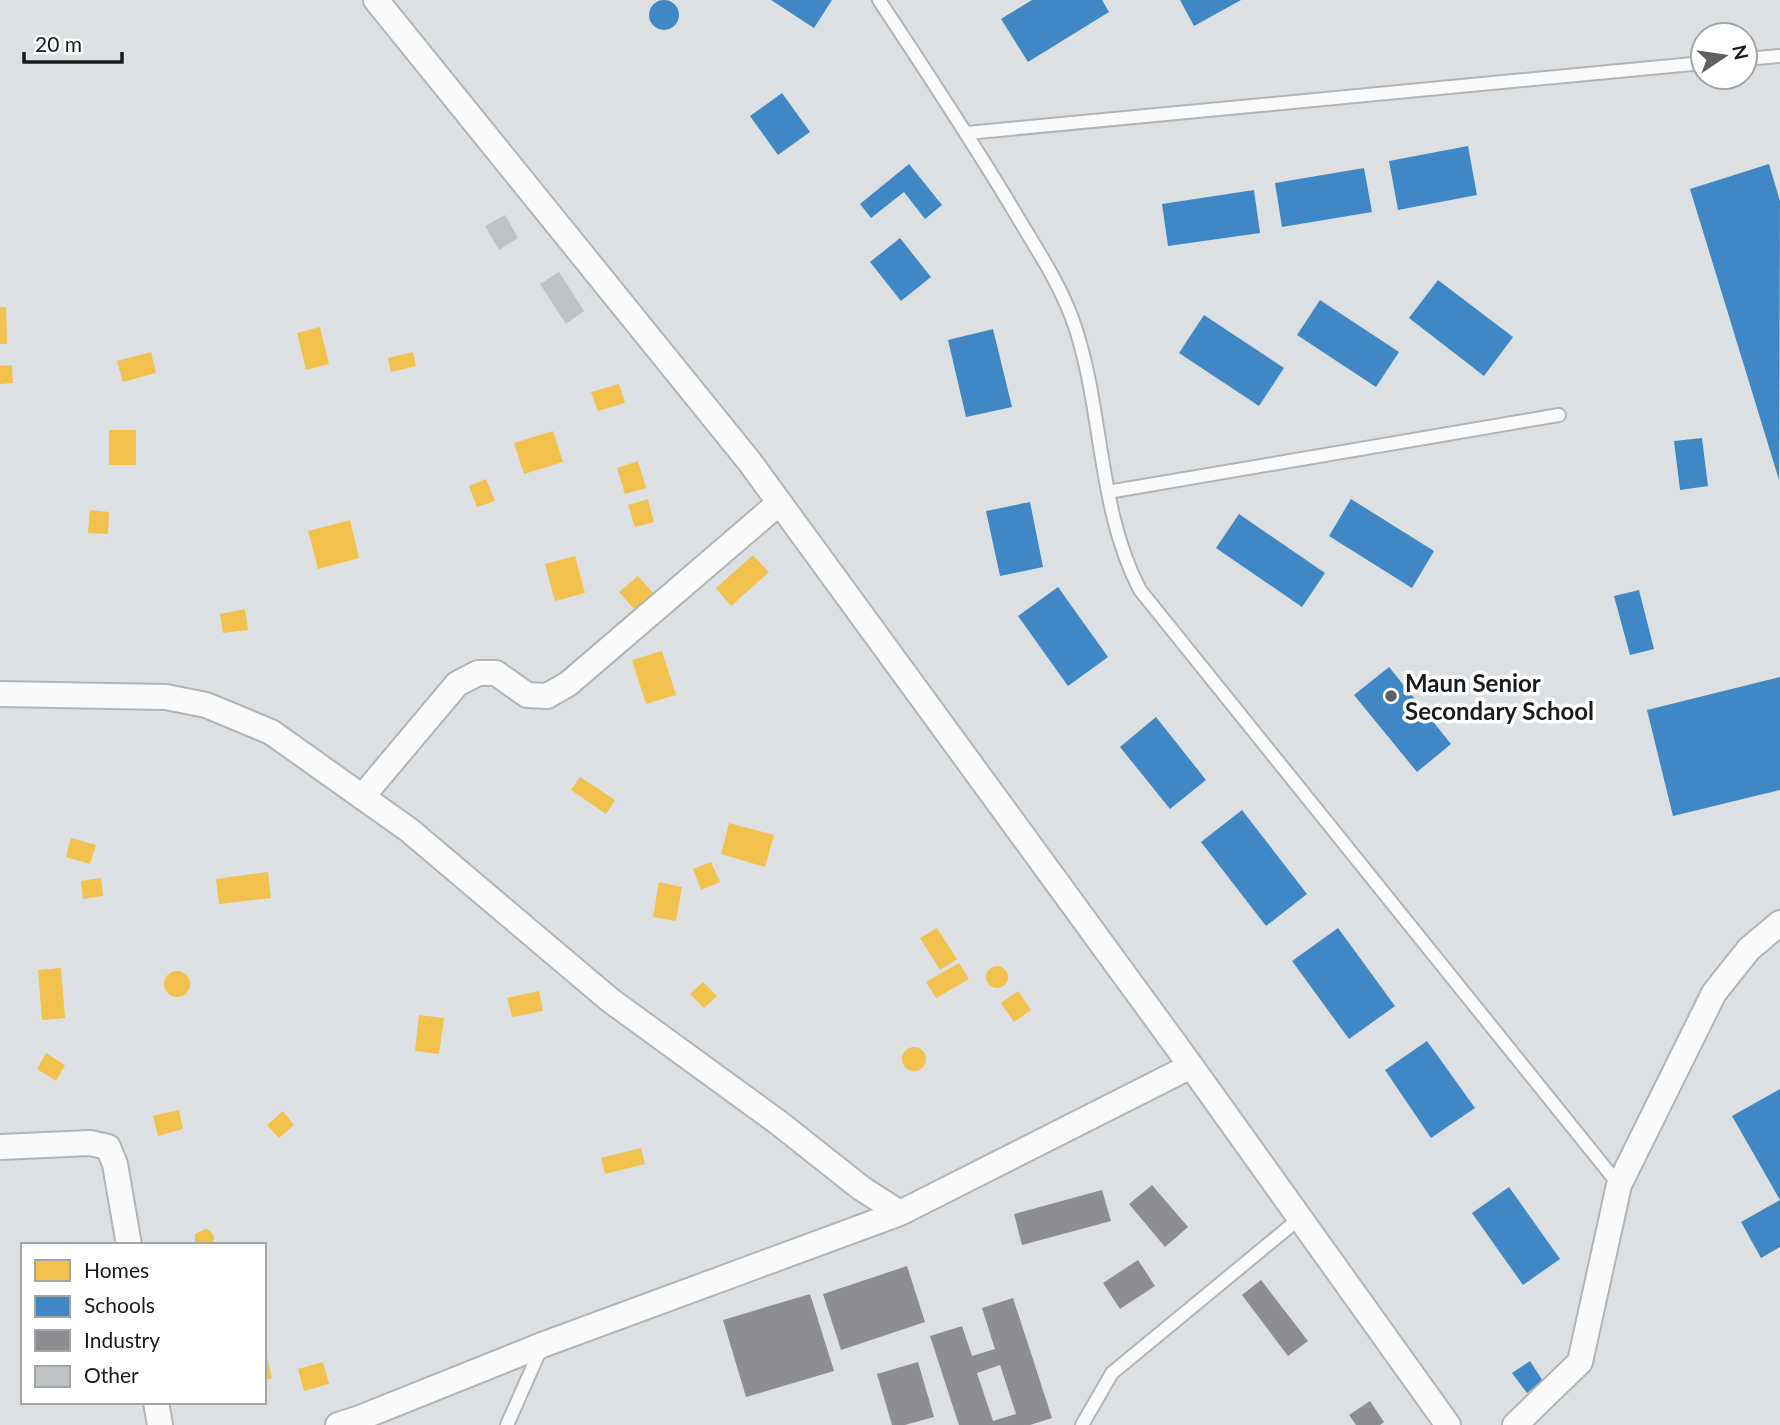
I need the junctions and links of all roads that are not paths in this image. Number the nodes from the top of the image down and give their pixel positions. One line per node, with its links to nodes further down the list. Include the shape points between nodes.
1 (376, 0): 9 (street)
2 (879, 0): 6 (lane)
3 (1780, 56): 4 (lane)
4 (1759, 58)
5 (1689, 64): 6 (lane)
6 (967, 133): 8 (lane, via 1057,284 1072,318)
7 (1559, 415): 8 (lane)
8 (1108, 492): 15 (lane, via 1129,569 1140,590)
9 (779, 503): 11 (street, via 568,684 547,696 527,695 496,673 478,673 457,684); 13 (street)
10 (0, 694): 11 (street, via 166,697 206,705 271,732)
11 (362, 797): 16 (street, via 409,830 610,1000)
12 (1780, 923): 15 (street, via 1749,949 1714,993)
13 (1191, 1066): 16 (street); 17 (street)
14 (0, 1147): 18 (street, via 90,1143 108,1147)
15 (1619, 1185): 26 (street, via 1580,1362)
16 (900, 1213): 19 (street)
17 (1300, 1219): 24 (lane, via 1111,1373); 25 (street)
18 (129, 1243)
19 (542, 1345): 22 (street); 23 (lane)
20 (156, 1404): 21 (street)
21 (160, 1425)
22 (338, 1425)
23 (507, 1425)
24 (1082, 1425)
25 (1448, 1425)
26 (1515, 1425)

